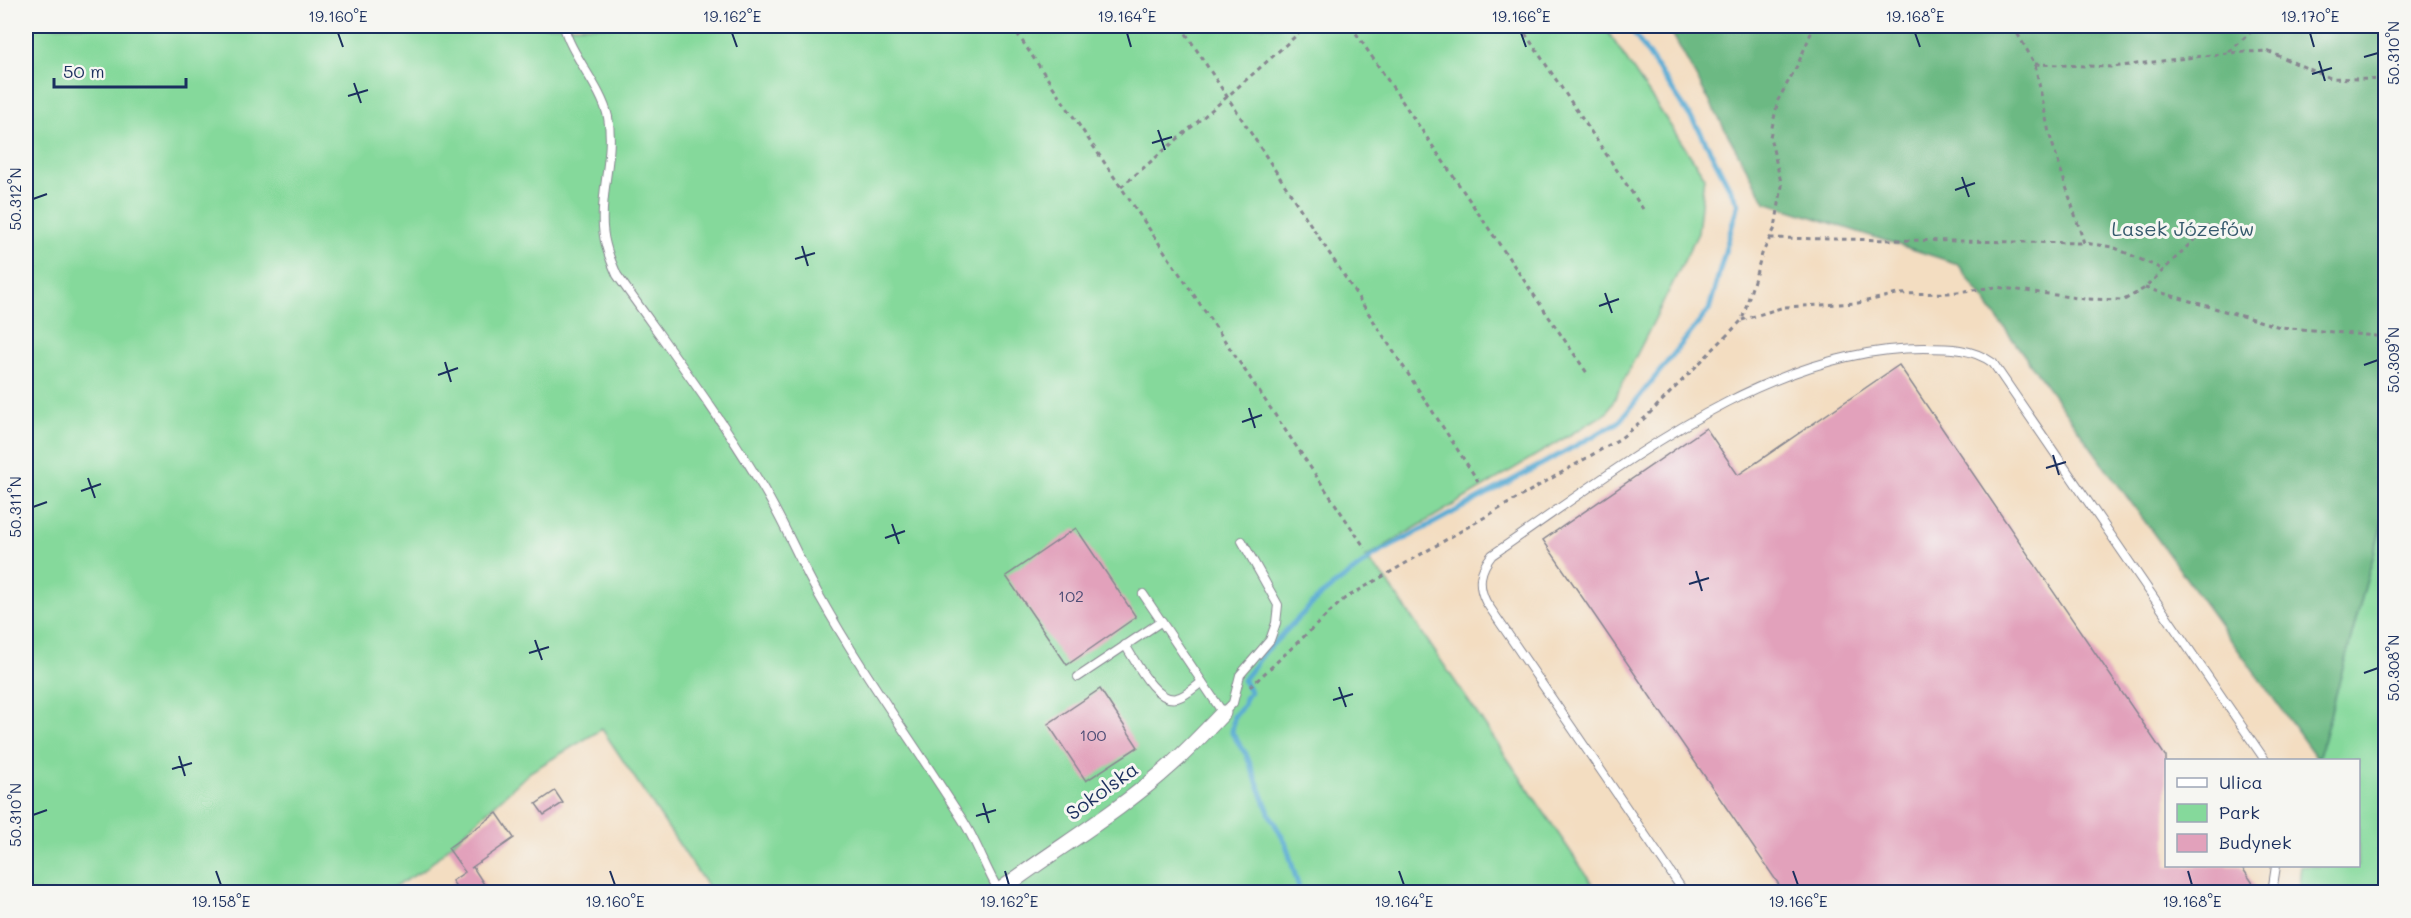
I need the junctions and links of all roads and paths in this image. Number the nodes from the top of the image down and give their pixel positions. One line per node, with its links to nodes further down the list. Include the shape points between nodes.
1 (564, 26): 36 (lane, via 607,113 609,165 603,227 617,275 758,478 819,596 962,819)
2 (1012, 26): 14 (path)
3 (1181, 26): 13 (path)
4 (1307, 26): 13 (path)
5 (1351, 26): 23 (path)
6 (1520, 26): 15 (path)
7 (1814, 26): 17 (path, via 1778,100 1770,137 1782,186)
8 (2013, 26): 11 (path)
9 (2257, 26): 10 (path)
10 (2228, 53): 11 (path, via 2112,67); 12 (path, via 2267,51 2330,78)
11 (2035, 64): 18 (path, via 2049,134)
12 (2385, 80)
13 (1228, 96): 14 (path); 24 (path)
14 (1121, 187): 26 (path)
15 (1645, 212)
16 (2209, 225): 19 (path)
17 (1770, 238): 18 (path); 21 (path)
18 (2084, 243): 19 (path, via 2113,246)
19 (2164, 270): 20 (path)
20 (2145, 288): 21 (path, via 2124,300 1996,287 1898,294 1858,303 1784,307); 22 (path, via 2280,327)
21 (1742, 320): 32 (path, via 1621,438 1344,599 1248,689)
22 (2385, 338)
23 (1587, 373)
24 (1478, 481)
25 (1242, 541): 32 (lane, via 1278,605 1269,640 1240,675)
26 (1365, 548)
27 (1143, 594): 28 (lane)
28 (1162, 621): 29 (lane); 31 (lane)
29 (1125, 645): 30 (lane); 31 (lane, via 1154,688 1168,698 1177,698)
30 (1078, 677)
31 (1202, 682): 33 (lane)
32 (1237, 691): 33 (lane, via 1233,703)
33 (1223, 713): 36 (street, Sokolska, via 1170,767)
34 (2264, 759): 37 (lane, via 1993,363 1982,354 1940,348 1896,348 1842,359 1793,372 1704,414 1492,555 1483,566 1481,591 1486,602)
35 (2276, 867): 38 (lane)
36 (998, 892)
37 (1684, 892)
38 (2272, 892)

